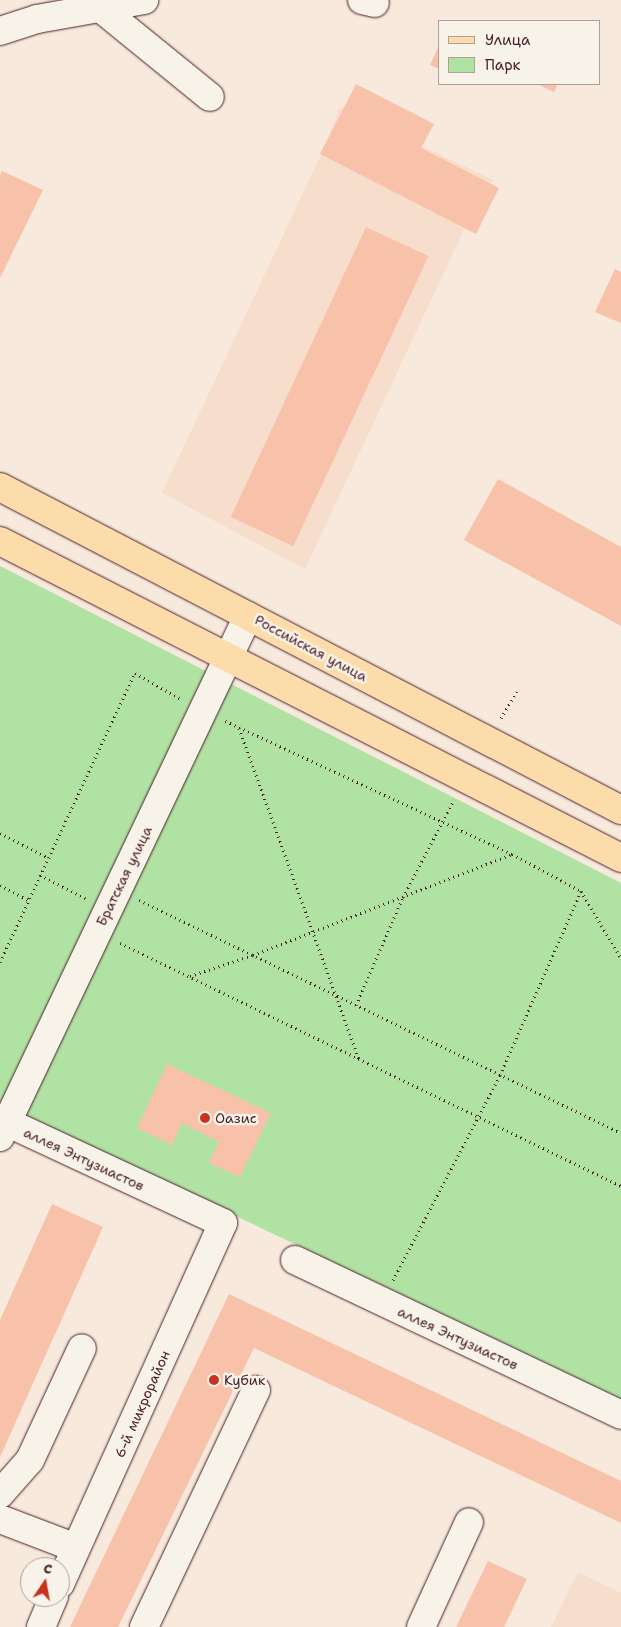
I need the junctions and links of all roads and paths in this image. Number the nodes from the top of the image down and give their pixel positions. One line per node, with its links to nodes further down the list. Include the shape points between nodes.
1 (144, 0): 2 (street)
2 (98, 6): 3 (street); 4 (street)
3 (0, 31)
4 (210, 97)
5 (0, 487): 7 (main road, Российская улица)
6 (0, 541): 8 (main road)
7 (248, 616): 8 (street, Братская улица); 12 (main road, Российская улица)
8 (228, 658): 10 (street, Братская улица); 13 (main road)
9 (518, 691): 12 (path)
10 (203, 711): 11 (path); 18 (path, via 135,673); 25 (street, Братская улица)
11 (239, 728): 15 (path); 26 (path)
12 (488, 741): 14 (main road, Российская улица)
13 (466, 779): 15 (path); 19 (main road)
14 (621, 810)
15 (442, 822): 17 (path); 23 (path)
16 (0, 833): 18 (path)
17 (512, 854): 22 (path); 23 (path)
18 (48, 857): 20 (path)
19 (621, 858)
20 (40, 875): 24 (path); 25 (path)
21 (0, 885): 24 (path)
22 (581, 891): 29 (path); 35 (path)
23 (403, 897): 26 (path); 33 (path)
24 (28, 900): 30 (path)
25 (108, 910): 28 (path, via 126,918 136,898); 37 (street, Братская улица)
26 (311, 932): 28 (path); 32 (path)
27 (115, 940): 31 (path)
28 (253, 955): 31 (path); 32 (path)
29 (621, 958)
30 (0, 962)
31 (189, 976): 34 (path)
32 (338, 996): 33 (path); 34 (path)
33 (356, 1005): 35 (path)
34 (359, 1059): 36 (path)
35 (500, 1075): 36 (path); 38 (path)
36 (477, 1117): 39 (path); 42 (path)
37 (2, 1126): 40 (street, аллея Энтузиастов)
38 (621, 1133)
39 (621, 1186)
40 (223, 1223): 49 (street, 6-й микрорайон)
41 (295, 1260): 42 (street, аллея Энтузиастов)
42 (382, 1302): 45 (street, аллея Энтузиастов)
43 (82, 1348): 46 (street, via 30,1460)
44 (256, 1390): 53 (street)
45 (621, 1415)
46 (0, 1494)
47 (0, 1519): 49 (street)
48 (469, 1522): 54 (street)
49 (76, 1548): 50 (street, 6-й микрорайон)
50 (70, 1562)
51 (50, 1607): 52 (street)
52 (41, 1627)
53 (144, 1627)
54 (421, 1627)

